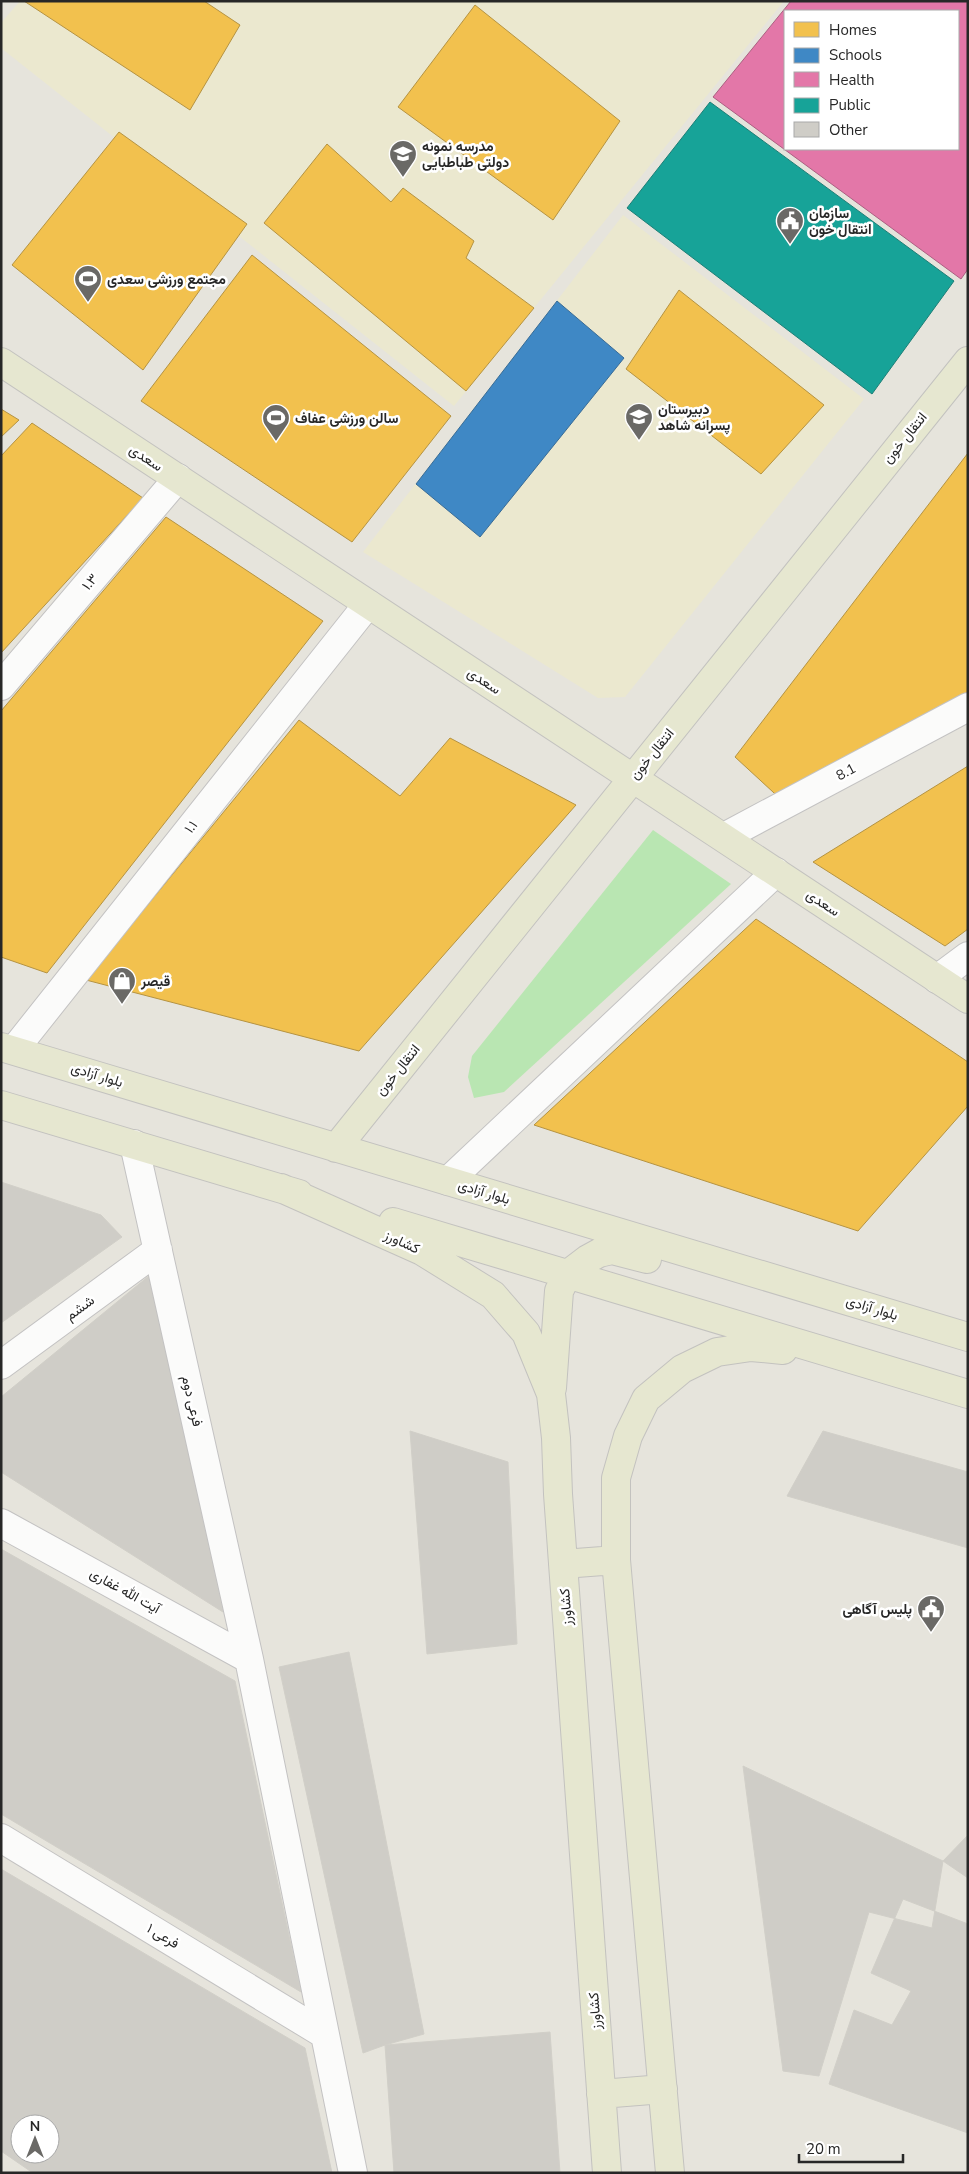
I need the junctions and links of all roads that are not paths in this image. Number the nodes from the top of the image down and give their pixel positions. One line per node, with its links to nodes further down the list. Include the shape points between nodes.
1 (968, 361): 7 (main road, انتقال خون)
2 (1, 362): 3 (main road, سعدی)
3 (178, 478): 4 (main road, سعدی); 5 (street, ۱.۳)
4 (368, 604): 7 (main road, سعدی); 13 (street, ۱.۱)
5 (1, 686)
6 (968, 707): 8 (street, 8.1)
7 (632, 778): 8 (main road, سعدی); 16 (main road, انتقال خون)
8 (724, 837): 9 (main road, سعدی)
9 (776, 872): 11 (main road, سعدی); 17 (street)
10 (968, 956): 11 (street)
11 (937, 979): 12 (main road, سعدی)
12 (968, 999)
13 (7, 1048): 16 (main road, بلوار آزادی)
14 (1, 1105): 15 (main road)
15 (134, 1144): 18 (main road); 19 (street, فرعی دوم)
16 (336, 1148): 17 (main road, بلوار آزادی)
17 (448, 1181): 20 (main road, بلوار آزادی)
18 (282, 1188): 21 (main road); 25 (main road, کشاورز, via 422,1251 493,1296 526,1333)
19 (158, 1250): 24 (street, ششم); 30 (street, فرعی دوم)
20 (752, 1272): 21 (main road, via 723,1280 612,1250 588,1259); 22 (main road, بلوار آزادی)
21 (567, 1275): 23 (main road); 25 (main road, via 559,1292)
22 (968, 1337)
23 (842, 1356): 26 (main road); 28 (main road, via 751,1347 717,1352 682,1369 646,1399 628,1436 616,1478)
24 (1, 1365)
25 (551, 1394): 29 (main road, کشاورز)
26 (968, 1394)
27 (1, 1523): 30 (street, آیت الله غفاری)
28 (616, 1560): 29 (main road); 33 (main road)
29 (564, 1564): 34 (main road, کشاورز)
30 (249, 1659): 32 (street, فرعی دوم)
31 (1, 1838): 32 (street, فرعی ۱)
32 (324, 2034): 35 (street, فرعی دوم)
33 (663, 2089): 34 (main road); 37 (main road)
34 (601, 2094): 36 (main road, کشاورز)
35 (353, 2173)
36 (607, 2173)
37 (670, 2173)

